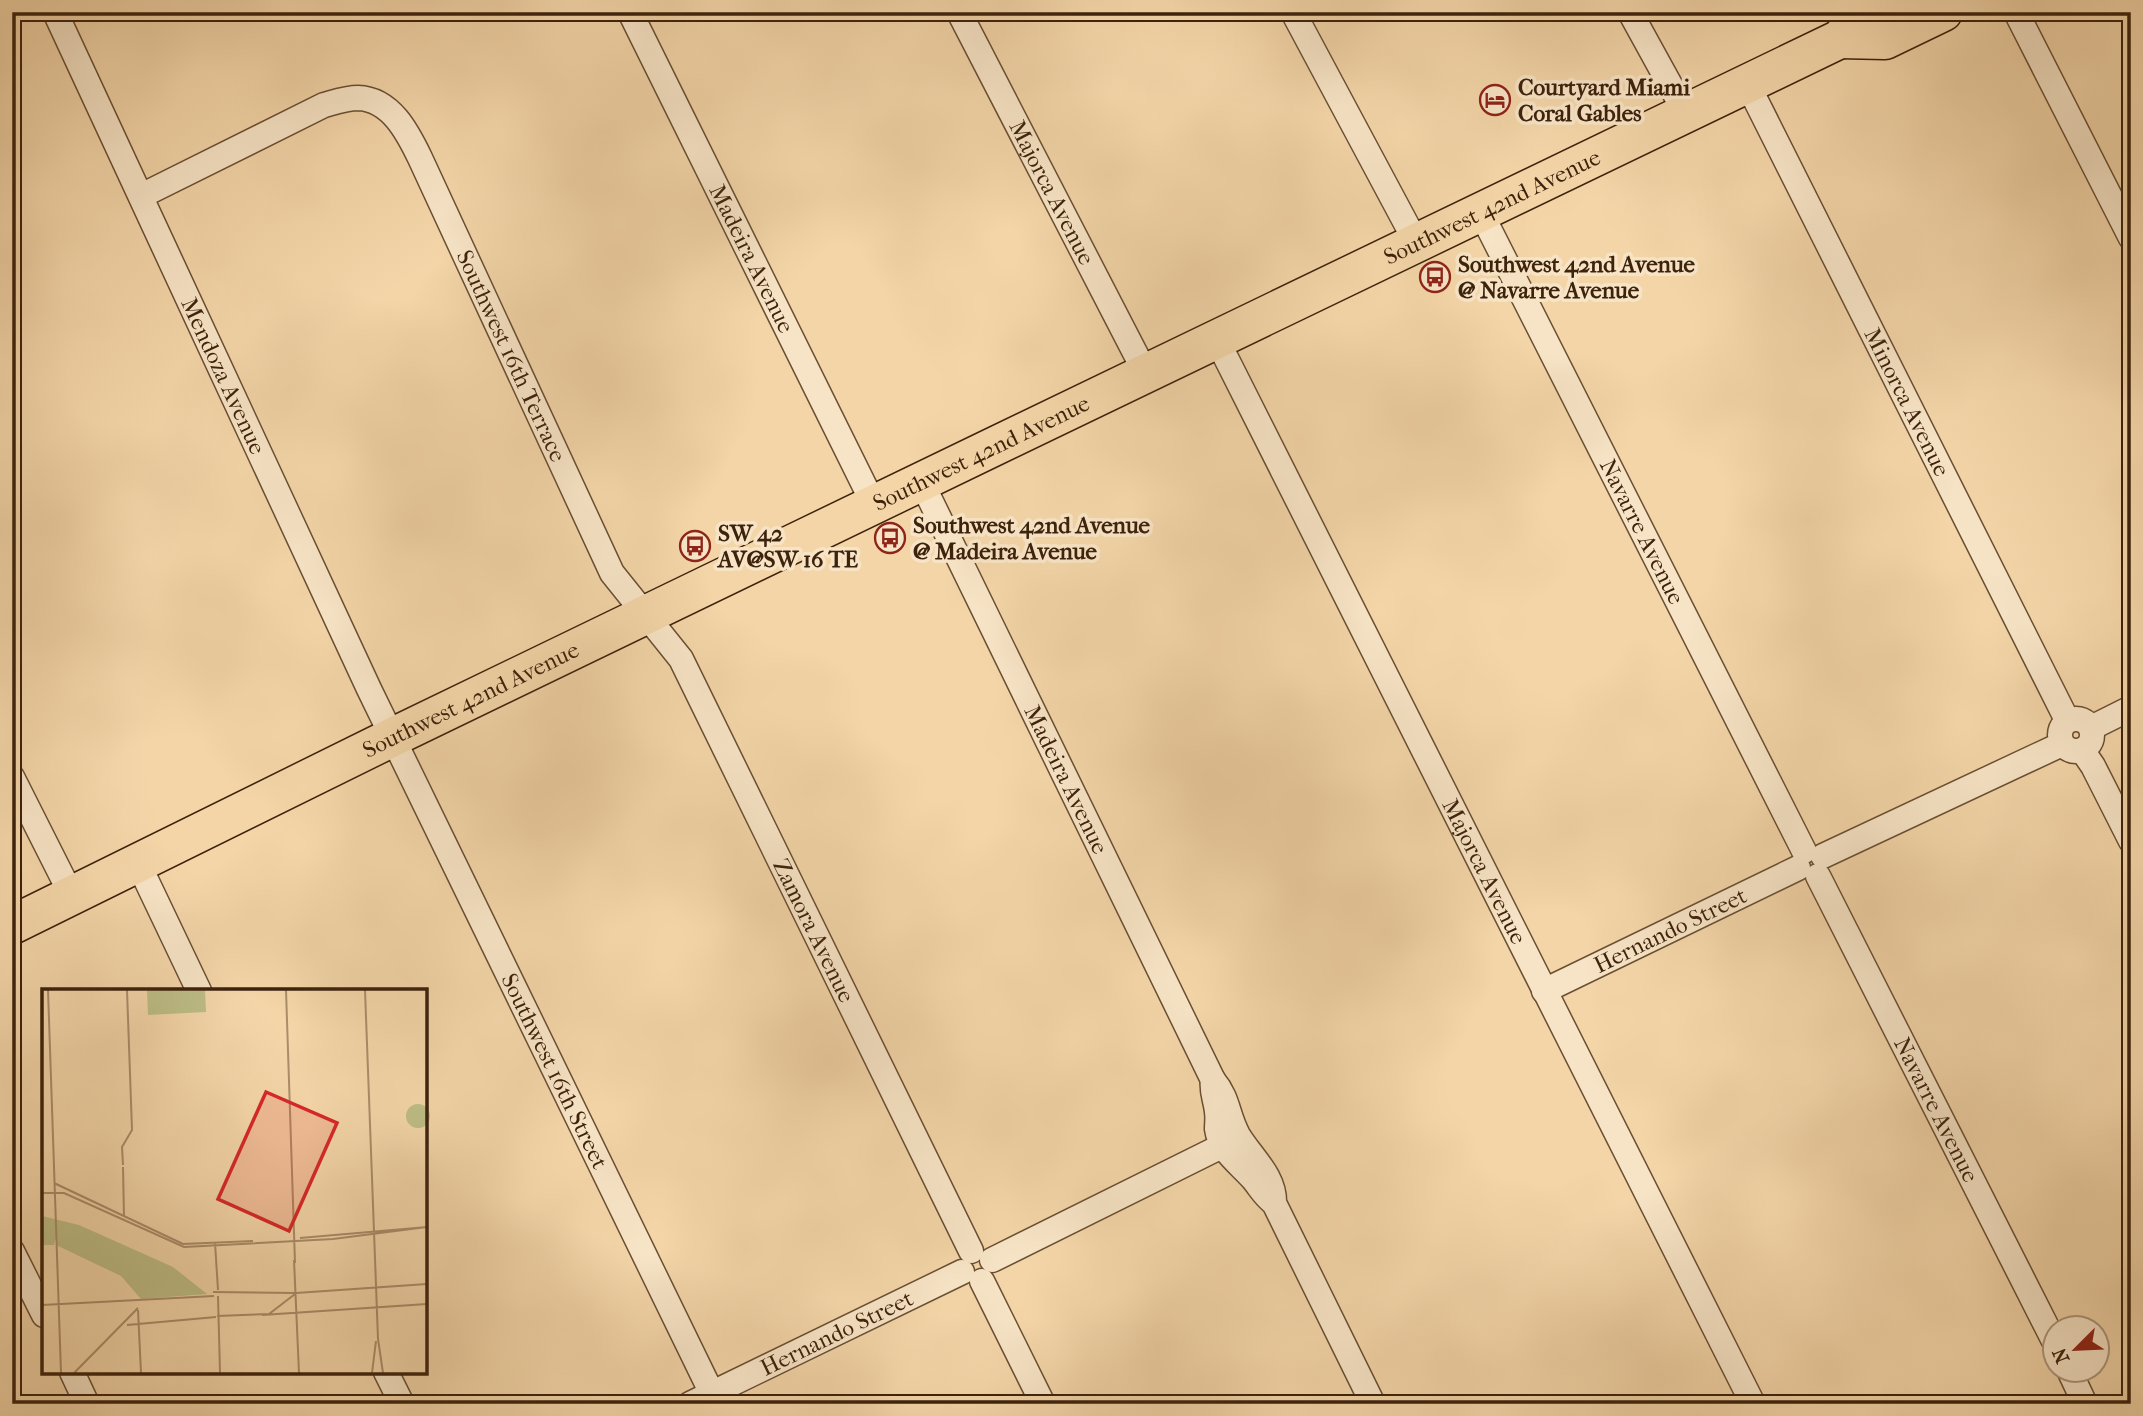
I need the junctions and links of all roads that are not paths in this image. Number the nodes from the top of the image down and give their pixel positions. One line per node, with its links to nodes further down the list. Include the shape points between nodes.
1 (55, 12): 11 (street, Mendoza Avenue)
2 (630, 12): 18 (street, Madeira Avenue)
3 (959, 12): 16 (street, Majorca Avenue)
4 (1293, 12): 14 (street)
5 (1630, 12): 10 (street)
6 (1943, 12): 8 (main road, Southwest 42nd Avenue)
7 (2016, 12): 13 (street)
8 (1873, 26): 9 (main road, Southwest 42nd Avenue)
9 (1747, 83): 10 (main road, Southwest 42nd Avenue); 21 (street, Minorca Avenue)
10 (1685, 112): 12 (main road, Southwest 42nd Avenue)
11 (141, 196): 19 (street, Southwest 16th Terrace, via 324,105 356,98 370,100 392,114 409,136 612,573); 22 (street, Mendoza Avenue)
12 (1481, 213): 14 (main road, Southwest 42nd Avenue); 26 (street, Navarre Avenue)
13 (2131, 238)
14 (1417, 244): 15 (main road, Southwest 42nd Avenue)
15 (1217, 340): 16 (main road, Southwest 42nd Avenue); 30 (street, Majorca Avenue)
16 (1146, 374): 17 (main road, Southwest 42nd Avenue)
17 (921, 481): 18 (main road, Southwest 42nd Avenue); 31 (street, Madeira Avenue, via 1213,1080 1217,1129)
18 (874, 505): 19 (main road, Southwest 42nd Avenue)
19 (646, 616): 22 (main road, Southwest 42nd Avenue); 33 (street, Zamora Avenue, via 681,659)
20 (2131, 708): 21 (street, Hernando Street)
21 (2076, 735): 24 (street, Minorca Avenue); 26 (street, Hernando Street)
22 (393, 737): 25 (main road, Southwest 42nd Avenue); 39 (street, Southwest 16th Street)
23 (12, 777): 27 (street)
24 (2131, 841)
25 (138, 863): 27 (main road, Southwest 42nd Avenue); 29 (street)
26 (1811, 863): 30 (street, Hernando Street); 35 (street, Navarre Avenue)
27 (72, 895): 28 (main road, Southwest 42nd Avenue)
28 (12, 925)
29 (198, 989)
30 (1544, 991): 44 (street, Majorca Avenue)
31 (1231, 1141): 33 (street, Hernando Street); 43 (street, via 1274,1203)
32 (12, 1251): 34 (street)
33 (977, 1266): 39 (street, Hernando Street); 42 (street, Zamora Avenue)
34 (42, 1311)
35 (2042, 1317)
36 (73, 1374): 40 (street)
37 (387, 1374): 41 (street)
38 (2075, 1384): 45 (street)
39 (706, 1400)
40 (87, 1404)
41 (401, 1404)
42 (1043, 1404)
43 (1373, 1404)
44 (1752, 1404)
45 (2085, 1404)

